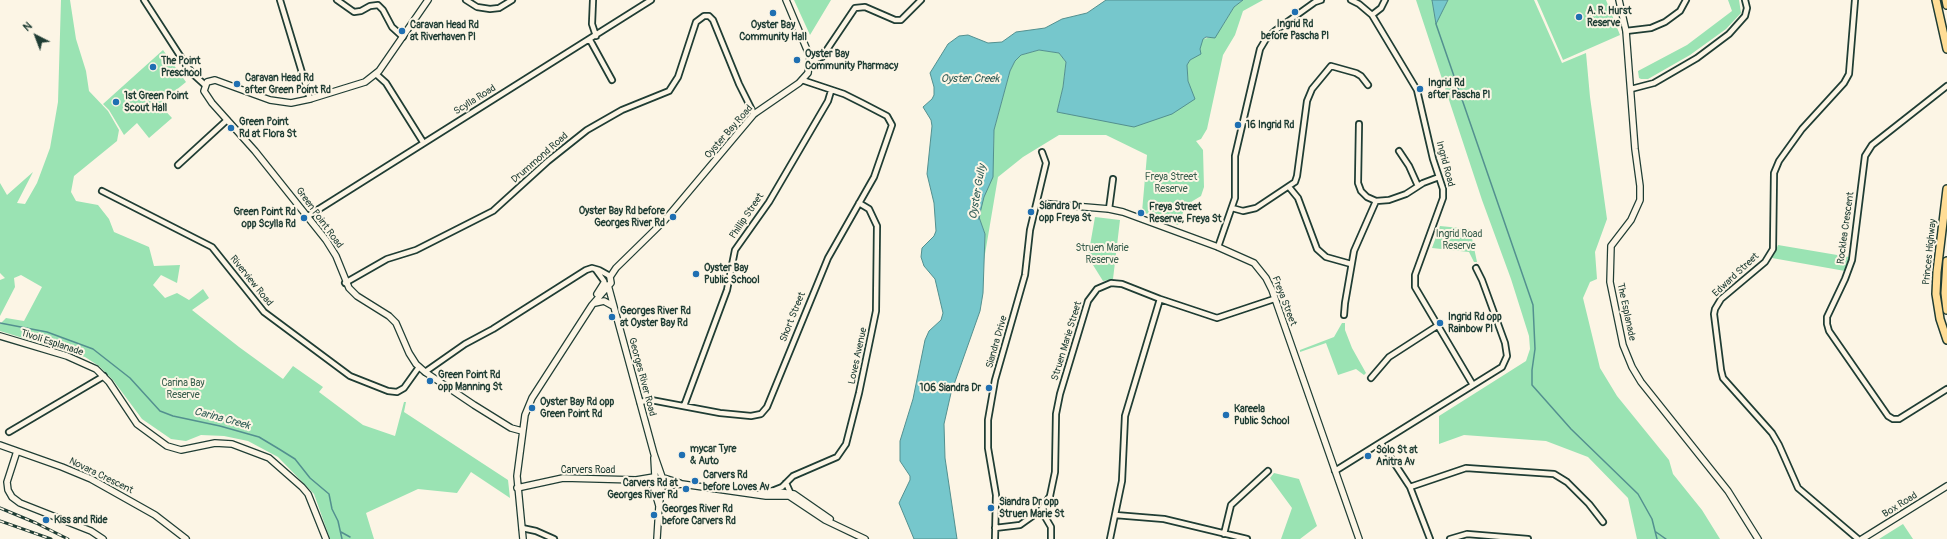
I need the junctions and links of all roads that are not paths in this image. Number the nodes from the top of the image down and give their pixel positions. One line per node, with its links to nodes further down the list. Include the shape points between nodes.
1 (144, 0): 31 (street, Green Point Road, via 186,65)
2 (280, 0): 36 (street)
3 (337, 0): 24 (street, via 354,12 378,6 392,27)
4 (428, 0): 24 (street)
5 (466, 0): 6 (street, via 477,7 490,9 499,8)
6 (512, 0)
7 (593, 0): 23 (street, via 592,24)
8 (651, 0): 23 (street, Scylla Road)
9 (786, 0): 27 (street, via 806,43)
10 (920, 0): 27 (street, via 900,20 865,7 854,8 822,57)
11 (1321, 0): 53 (street, via 1276,30 1260,49 1235,156 1236,193)
12 (1351, 0): 21 (street, Ingrid Road)
13 (1385, 0): 21 (street, via 1381,8)
14 (1618, 0): 22 (street, The Esplanade)
15 (1745, 0): 34 (street, via 1745,16 1729,34 1697,58 1654,83)
16 (1855, 0): 126 (street, Edward Street, via 1849,74 1844,83 1802,129 1779,161 1774,173 1773,249 1765,262 1721,299 1714,314 1723,378 1772,433 1780,445 1798,488)
17 (1936, 0): 26 (highway)
18 (1946, 0): 20 (highway)
19 (1686, 3): 22 (street, via 1665,22 1651,28)
20 (1947, 5)
21 (1372, 15): 44 (street, Ingrid Road, via 1415,86)
22 (1626, 31): 34 (street, The Esplanade)
23 (596, 36): 25 (street, Scylla Road)
24 (403, 37): 28 (street)
25 (590, 40): 29 (street); 40 (street, Scylla Road)
26 (1947, 49)
27 (811, 61): 30 (street, Oyster Bay Road)
28 (376, 74): 36 (street, via 364,82); 40 (street, via 386,83)
29 (612, 80)
30 (802, 80): 35 (street); 37 (street, Oyster Bay Road)
31 (205, 85): 36 (street, via 208,81 215,80 279,102 291,103); 38 (street, Green Point Road, via 206,95)
32 (1368, 85): 47 (street, via 1356,73 1331,66 1312,89 1307,101 1297,176)
33 (1947, 86): 78 (street, Rocklea Crescent, via 1872,145 1865,156 1852,260 1827,317 1827,324 1829,331 1888,416 1893,419 1899,419)
34 (1631, 89): 125 (street, The Esplanade, via 1640,200 1612,246 1610,282 1624,345 1641,382 1728,491)
35 (830, 91): 51 (street, Short Street, via 844,94 887,116 891,121 892,128 874,177); 80 (street, Phillip Street, via 828,101 769,202 735,250 727,290)
36 (310, 99)
37 (754, 114): 61 (street, Oyster Bay Road, via 664,221); 62 (street, Drummond Road, via 715,25 709,16 704,16 696,22 678,77 669,91 622,110 587,130 493,211 416,250 387,259)
38 (227, 120): 43 (street); 55 (street, Green Point Road, via 256,151)
39 (1359, 124): 50 (street, via 1358,183 1367,197)
40 (423, 142): 55 (street, Scylla Road)
41 (1399, 151): 46 (street)
42 (1042, 152): 52 (street, Siandra Drive, via 1046,163)
43 (178, 164)
44 (1439, 177): 46 (street); 70 (street, Ingrid Road, via 1443,202 1414,279 1417,292)
45 (1113, 179): 54 (street)
46 (1418, 186): 50 (street, via 1395,198)
47 (1289, 187): 53 (street, via 1256,208); 58 (street, via 1298,198 1317,249 1326,257)
48 (1947, 189): 72 (highway, Princes Highway, via 1936,294)
49 (102, 191): 73 (street, Riverview Road, via 212,247 264,312 350,376 397,392 404,388)
50 (1376, 201): 58 (street, via 1354,251)
51 (859, 203): 80 (street, Short Street, via 828,258 765,411 751,416); 92 (street, Loves Avenue, via 869,209 877,226 876,311 853,421 846,444 837,457 794,476)
52 (1038, 203): 54 (street, Freya Street); 108 (street, Siandra Drive, via 1030,230 1025,275 995,380 989,412 987,439 996,495)
53 (1232, 208): 56 (street)
54 (1110, 209): 56 (street, Freya Street)
55 (308, 216): 62 (street, Green Point Road, via 333,250)
56 (1218, 246): 64 (street, Freya Street, via 1254,263 1266,278)
57 (1947, 261): 68 (highway, Princes Highway)
58 (1351, 264): 69 (street)
59 (1476, 268): 77 (street, via 1505,343 1506,356 1499,370)
60 (595, 269): 61 (street); 63 (street); 74 (street, via 588,268 581,272)
61 (609, 276): 63 (street, via 611,282)
62 (345, 282): 73 (street, Green Point Road, via 357,296 394,320)
63 (605, 284): 66 (street); 67 (street, Georges River Road)
64 (1274, 298): 65 (street, Struen Marie Street, via 1217,318); 88 (street, Freya Street)
65 (1160, 299): 103 (street, Struen Marie Street, via 1115,283 1097,289 1090,297 1060,394 1056,414 1056,472 1050,496); 104 (street, via 1125,416 1124,463)
66 (592, 305): 67 (street, via 601,300); 81 (street, via 532,398)
67 (613, 306): 79 (street, Georges River Road)
68 (1947, 310)
69 (1344, 315)
70 (1437, 326): 76 (street, via 1389,357); 77 (street, Ingrid Road)
71 (0, 336): 75 (street, Tivoli Esplanade, via 75,359 90,365)
72 (1947, 340)
73 (419, 367): 74 (street, Green Point Road)
74 (425, 372): 81 (street, Green Point Road, via 506,425)
75 (104, 376): 82 (street); 112 (street, Tivoli Esplanade, via 137,424 167,446 181,450 214,443 232,444 272,461 308,494)
76 (1371, 378)
77 (1473, 384): 83 (street)
78 (1947, 389)
79 (640, 402): 80 (street, Short Street, via 651,400); 86 (street, Georges River Road)
80 (684, 406)
81 (522, 431): 98 (street)
82 (9, 432)
83 (1381, 443): 88 (street); 97 (street)
84 (0, 445): 85 (street, Novara Crescent)
85 (17, 451): 110 (street, via 7,482 12,497 20,503 91,530); 111 (street, Novara Crescent, via 77,472 112,490 155,515)
86 (654, 454): 89 (street, Georges River Road); 90 (street, Georges River Road)
87 (1268, 471): 109 (street, via 1231,505)
88 (1335, 471): 121 (street, Freya Street)
89 (654, 477): 90 (street, Carvers Road); 91 (street, Carvers Road); 94 (street, Georges River Road)
90 (663, 478): 93 (street); 95 (street)
91 (636, 480): 94 (street, Carvers Road); 98 (street, Carvers Road, via 563,478)
92 (786, 483): 99 (street, Loves Avenue); 100 (street)
93 (682, 484): 95 (street); 101 (street)
94 (653, 485): 95 (street, Carvers Road, via 657,488); 102 (street)
95 (663, 486): 102 (street)
96 (1947, 486): 127 (street, Box Road)
97 (1410, 487): 105 (street, via 1466,468 1554,474 1567,482); 122 (street)
98 (517, 488): 107 (street)
99 (772, 491): 100 (street); 101 (street)
100 (790, 492): 106 (street, via 802,498)
101 (759, 494): 106 (street, via 793,498 817,515)
102 (659, 506): 115 (street)
103 (1041, 510): 108 (street, Struen Marie Street, via 1020,525); 118 (street, via 1051,527)
104 (1115, 514): 109 (street, via 1164,519); 119 (street)
105 (1603, 522)
106 (834, 523): 116 (street)
107 (522, 528): 113 (street); 114 (street)
108 (995, 528): 117 (street, Siandra Drive)
109 (1224, 534): 120 (street)
110 (103, 539)
111 (186, 539)
112 (326, 539)
113 (523, 539)
114 (554, 539)
115 (657, 539)
116 (865, 539)
117 (995, 539)
118 (1051, 539)
119 (1110, 539)
120 (1247, 539)
121 (1359, 539)
122 (1430, 539)
123 (1450, 539): 124 (street, via 1467,534)
124 (1528, 539)
125 (1758, 539)
126 (1858, 539)
127 (1862, 539)

